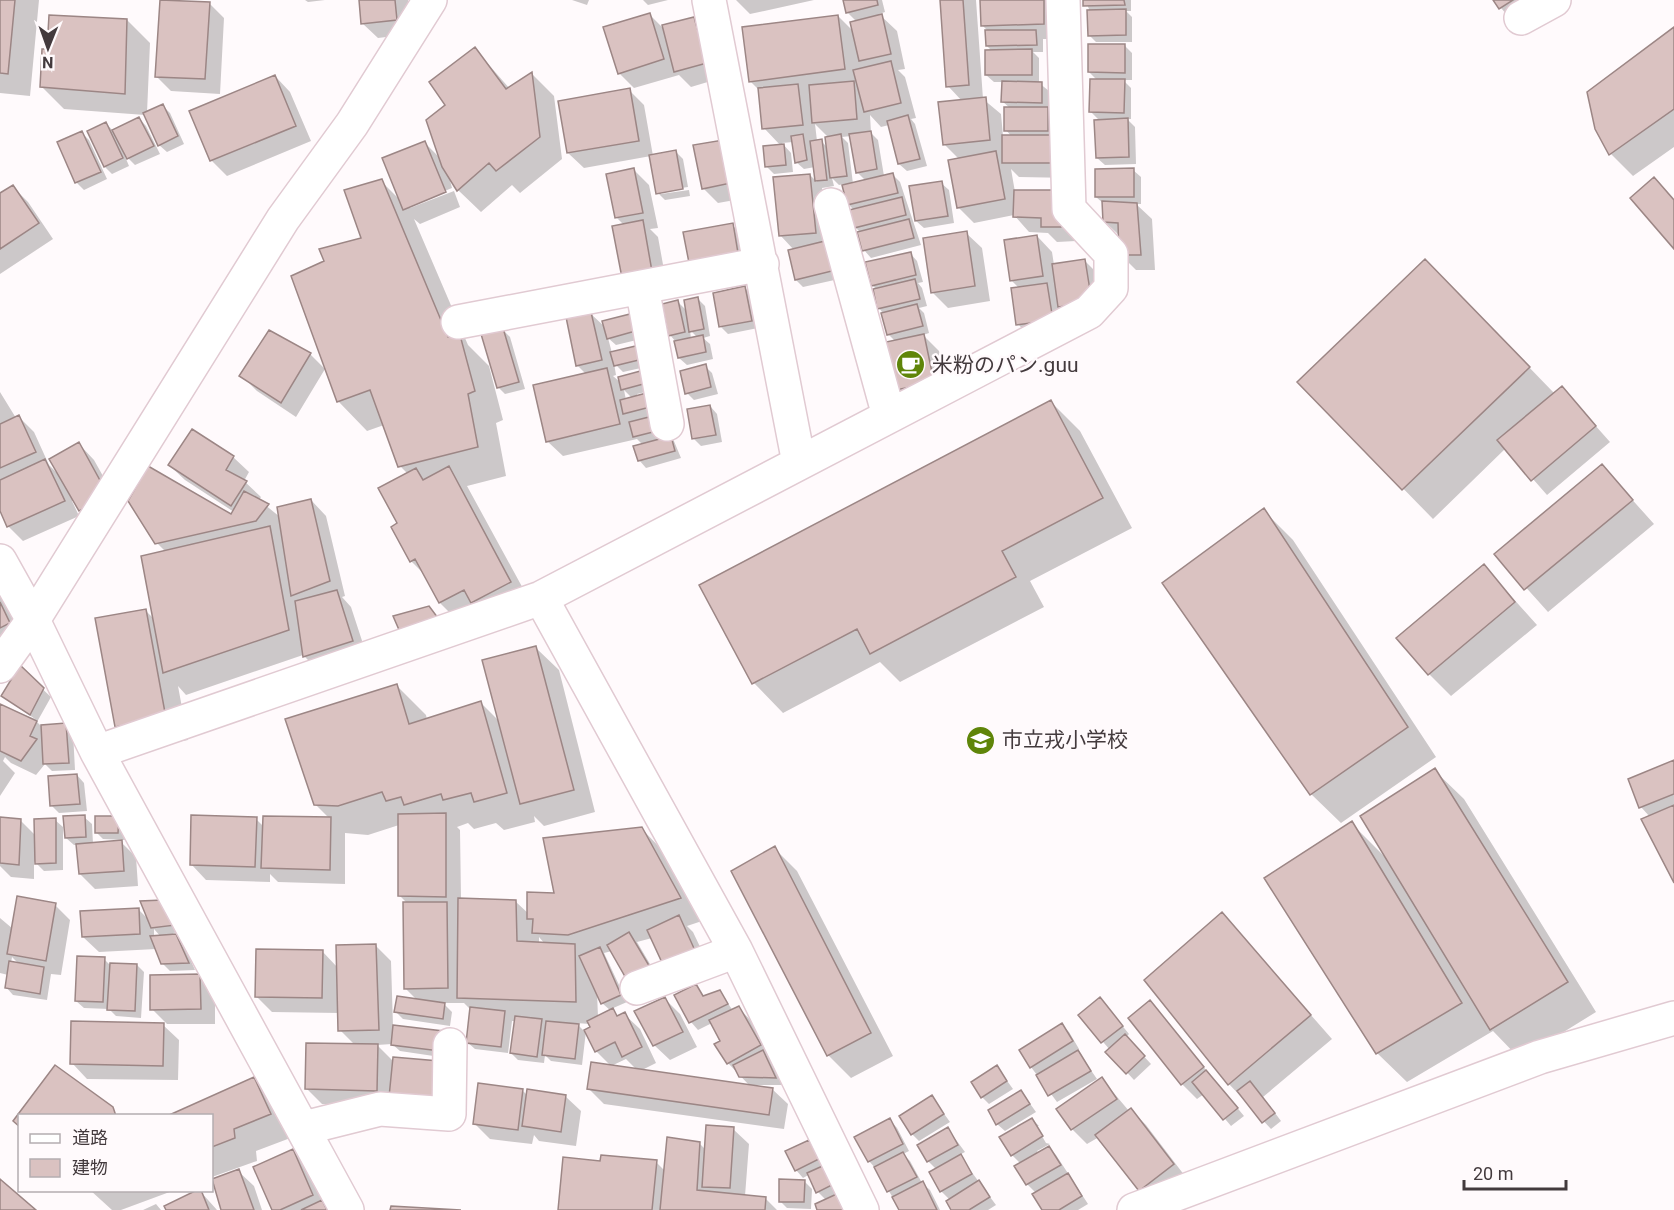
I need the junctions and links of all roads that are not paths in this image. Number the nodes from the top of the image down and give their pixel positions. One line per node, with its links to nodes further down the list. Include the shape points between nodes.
1 (430, 0): 15 (street, via 352,124 284,219)
2 (709, 0): 7 (street)
3 (1063, 0): 10 (street, via 1068,209 1111,254 1111,288 1089,312)
4 (1554, 0): 5 (street)
5 (1521, 18)
6 (831, 205): 10 (street)
7 (762, 264): 8 (street); 12 (street)
8 (642, 287): 9 (street); 11 (street)
9 (458, 322)
10 (889, 416): 12 (street)
11 (667, 424)
12 (799, 463): 14 (street)
13 (0, 561): 15 (street)
14 (541, 598): 17 (street); 18 (street)
15 (33, 620): 16 (street); 17 (street)
16 (0, 666)
17 (97, 752): 22 (street)
18 (736, 951): 19 (street); 24 (street)
19 (637, 988)
20 (1674, 1018): 25 (street, via 1540,1057)
21 (450, 1045): 22 (street, via 449,1114 380,1109)
22 (304, 1128): 23 (street)
23 (347, 1210)
24 (862, 1210)
25 (1134, 1210)

